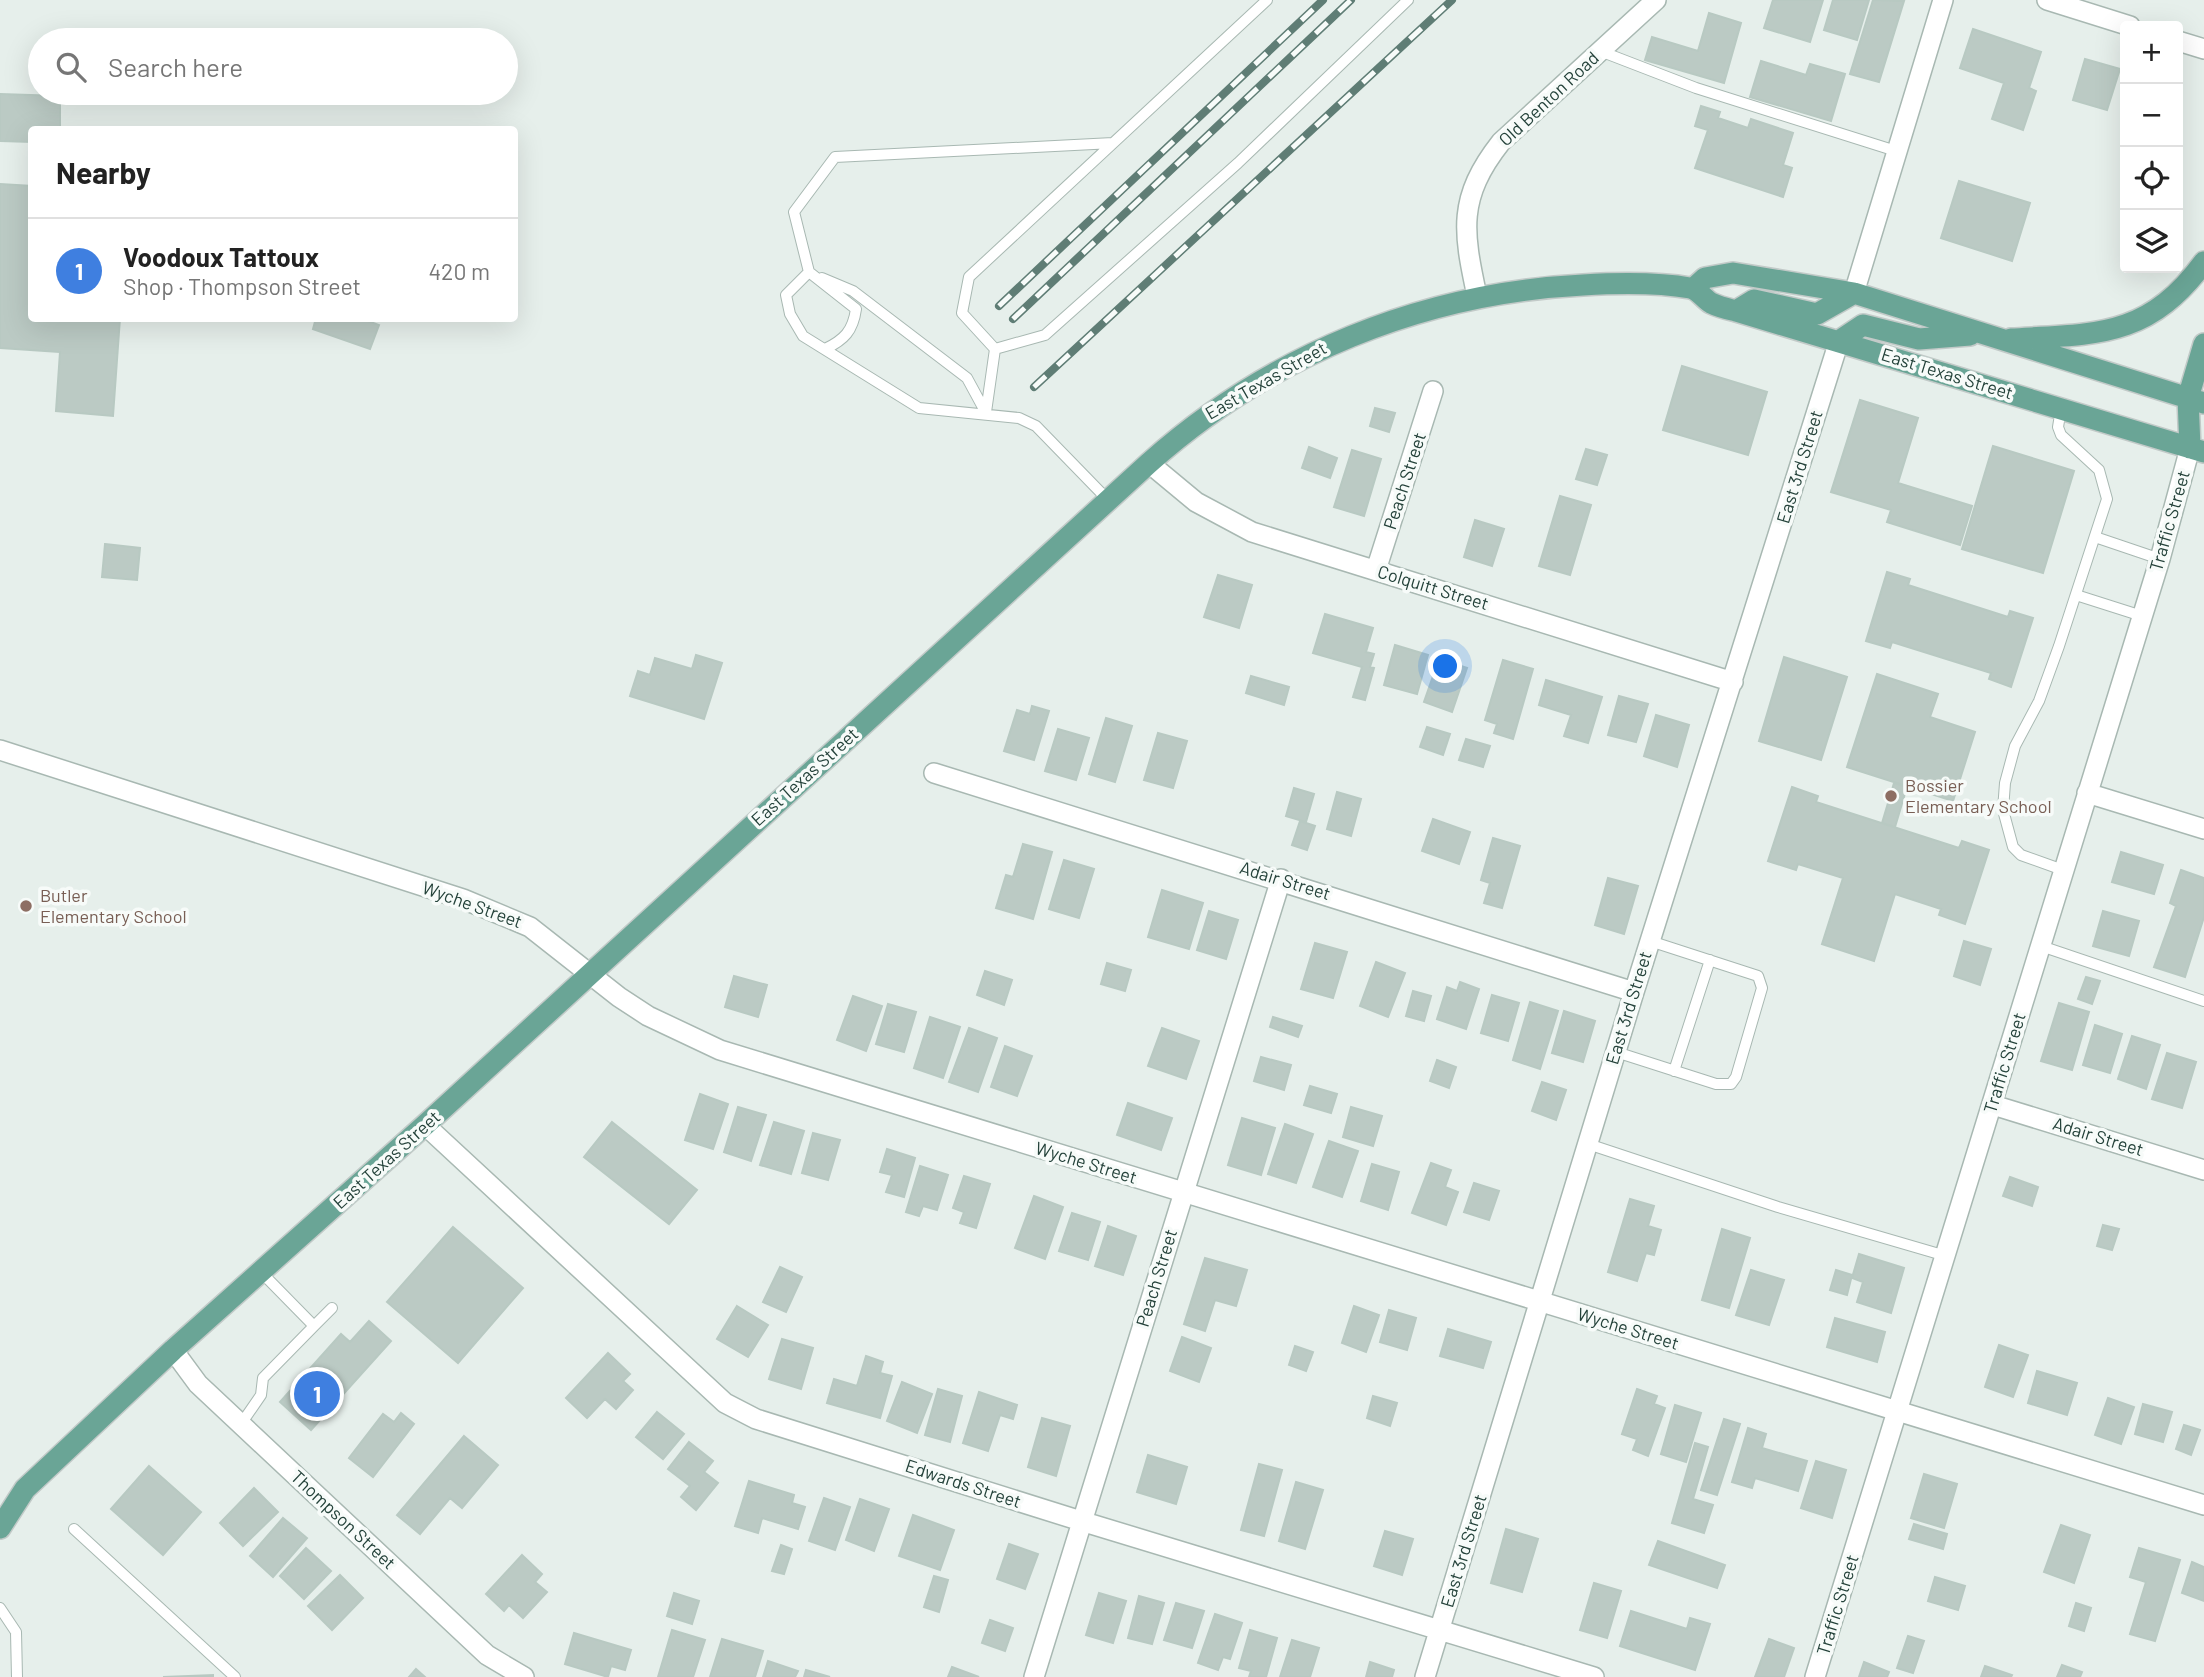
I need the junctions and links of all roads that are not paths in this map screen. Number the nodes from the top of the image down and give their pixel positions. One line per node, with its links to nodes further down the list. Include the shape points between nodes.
1 (1266, 0): 10 (lane)
2 (1408, 0): 22 (lane, via 1238,163 1045,335)
3 (1656, 0): 9 (street, Old Benton Road)
4 (1943, 0): 11 (street)
5 (2047, 0): 6 (street)
6 (2120, 23)
7 (2183, 43): 8 (street)
8 (2204, 49)
9 (1600, 51): 11 (lane, via 1696,88); 16 (street, Old Benton Road, via 1501,142 1474,182 1465,230)
10 (1113, 144): 13 (lane, via 835,157 794,212); 22 (lane, via 969,277 962,313)
11 (1896, 151): 15 (street)
12 (2204, 262): 18 (main road, via 2163,307 2124,326 2081,336)
13 (809, 272): 21 (lane, via 786,295 789,314 803,336); 21 (lane, via 856,309 854,324 843,340); 26 (lane, via 853,291 967,379)
14 (1694, 288): 15 (main road, East Texas Street, via 1705,278 1733,273); 16 (main road, East Texas Street, via 1608,284); 17 (main road, East Texas Street, via 1710,302)
15 (1854, 293): 17 (main road, via 1817,314 1754,300); 18 (main road, East Texas Street)
16 (1477, 296): 29 (main road, East Texas Street, via 1359,331 1320,348 1210,412)
17 (1736, 312): 19 (main road, East Texas Street)
18 (1987, 337): 19 (main road, via 1919,339 1863,325); 24 (main road, East Texas Street)
19 (1839, 341): 25 (main road, East Texas Street); 36 (street, East 3rd Street)
20 (2204, 344): 24 (main road, Traffic Street)
21 (825, 349): 26 (lane, via 919,408)
22 (995, 349): 26 (lane)
23 (1433, 391): 33 (street, Peach Street)
24 (2196, 401): 28 (main road, Traffic Street)
25 (2061, 409): 28 (main road, East Texas Street); 31 (lane, via 2061,435 2099,470 2105,484 2107,499)
26 (986, 413): 30 (lane, via 1036,426)
27 (2204, 426): 28 (main road, Traffic Street)
28 (2197, 450): 32 (street, Traffic Street)
29 (1149, 463): 30 (main road, East Texas Street); 33 (street, Colquitt Street, via 1196,502 1252,532)
30 (1108, 500): 46 (main road, East Texas Street)
31 (2095, 537): 32 (lane); 34 (lane)
32 (2160, 559): 35 (street, Traffic Street)
33 (1376, 570): 36 (street, Colquitt Street)
34 (2076, 595): 35 (lane); 41 (lane, via 2039,701 2011,755 2003,810 2013,846 2021,855)
35 (2142, 616): 39 (street, Traffic Street)
36 (1733, 682): 43 (street, East 3rd Street)
37 (0, 750): 46 (street, Wyche Street, via 463,899 530,926)
38 (934, 773): 42 (street, Adair Street)
39 (2087, 793): 40 (street); 41 (street, Traffic Street)
40 (2204, 829)
41 (2063, 870): 44 (street, Traffic Street)
42 (1281, 880): 47 (street, Adair Street); 55 (street, Peach Street)
43 (1650, 941): 45 (lane); 47 (street, East 3rd Street)
44 (2041, 946): 48 (lane); 51 (street, Traffic Street)
45 (1710, 960): 50 (lane); 50 (lane, via 1753,973 1761,982 1736,1077 1725,1086)
46 (589, 974): 52 (main road, East Texas Street); 55 (street, Wyche Street, via 648,1016 720,1049)
47 (1634, 992): 49 (street, East 3rd Street)
48 (2204, 1001)
49 (1616, 1052): 50 (lane); 53 (street, East 3rd Street)
50 (1674, 1071)
51 (1993, 1105): 54 (street, Adair Street); 56 (street, Traffic Street)
52 (425, 1125): 57 (main road, East Texas Street); 67 (street, Edwards Street, via 725,1403 756,1419)
53 (1588, 1144): 56 (lane); 58 (street, East 3rd Street)
54 (2204, 1170)
55 (1184, 1192): 58 (street, Wyche Street); 67 (street, Peach Street)
56 (1946, 1257): 62 (street, Traffic Street)
57 (261, 1272): 60 (lane); 61 (main road, East Texas Street)
58 (1541, 1303): 62 (street, Wyche Street); 71 (street, East 3rd Street)
59 (331, 1308): 60 (lane)
60 (314, 1326): 63 (lane, via 263,1378 261,1395)
61 (173, 1350): 63 (street, Thompson Street, via 198,1384); 64 (main road, East Texas Street)
62 (1899, 1412): 66 (street, Wyche Street); 78 (street, Traffic Street)
63 (241, 1424): 74 (street, Thompson Street, via 487,1655)
64 (25, 1489): 65 (main road, East Texas Street); 68 (main road, East Texas Street)
65 (0, 1502)
66 (2204, 1504)
67 (1081, 1521): 71 (street, Edwards Street); 75 (street, Peach Street)
68 (0, 1528)
69 (74, 1530): 73 (lane)
70 (0, 1608): 72 (lane, via 16,1632)
71 (1440, 1630): 76 (street, East 3rd Street); 77 (street, Edwards Street)
72 (17, 1677)
73 (235, 1677)
74 (524, 1677)
75 (1034, 1677)
76 (1425, 1677)
77 (1594, 1677)
78 (1815, 1677)

